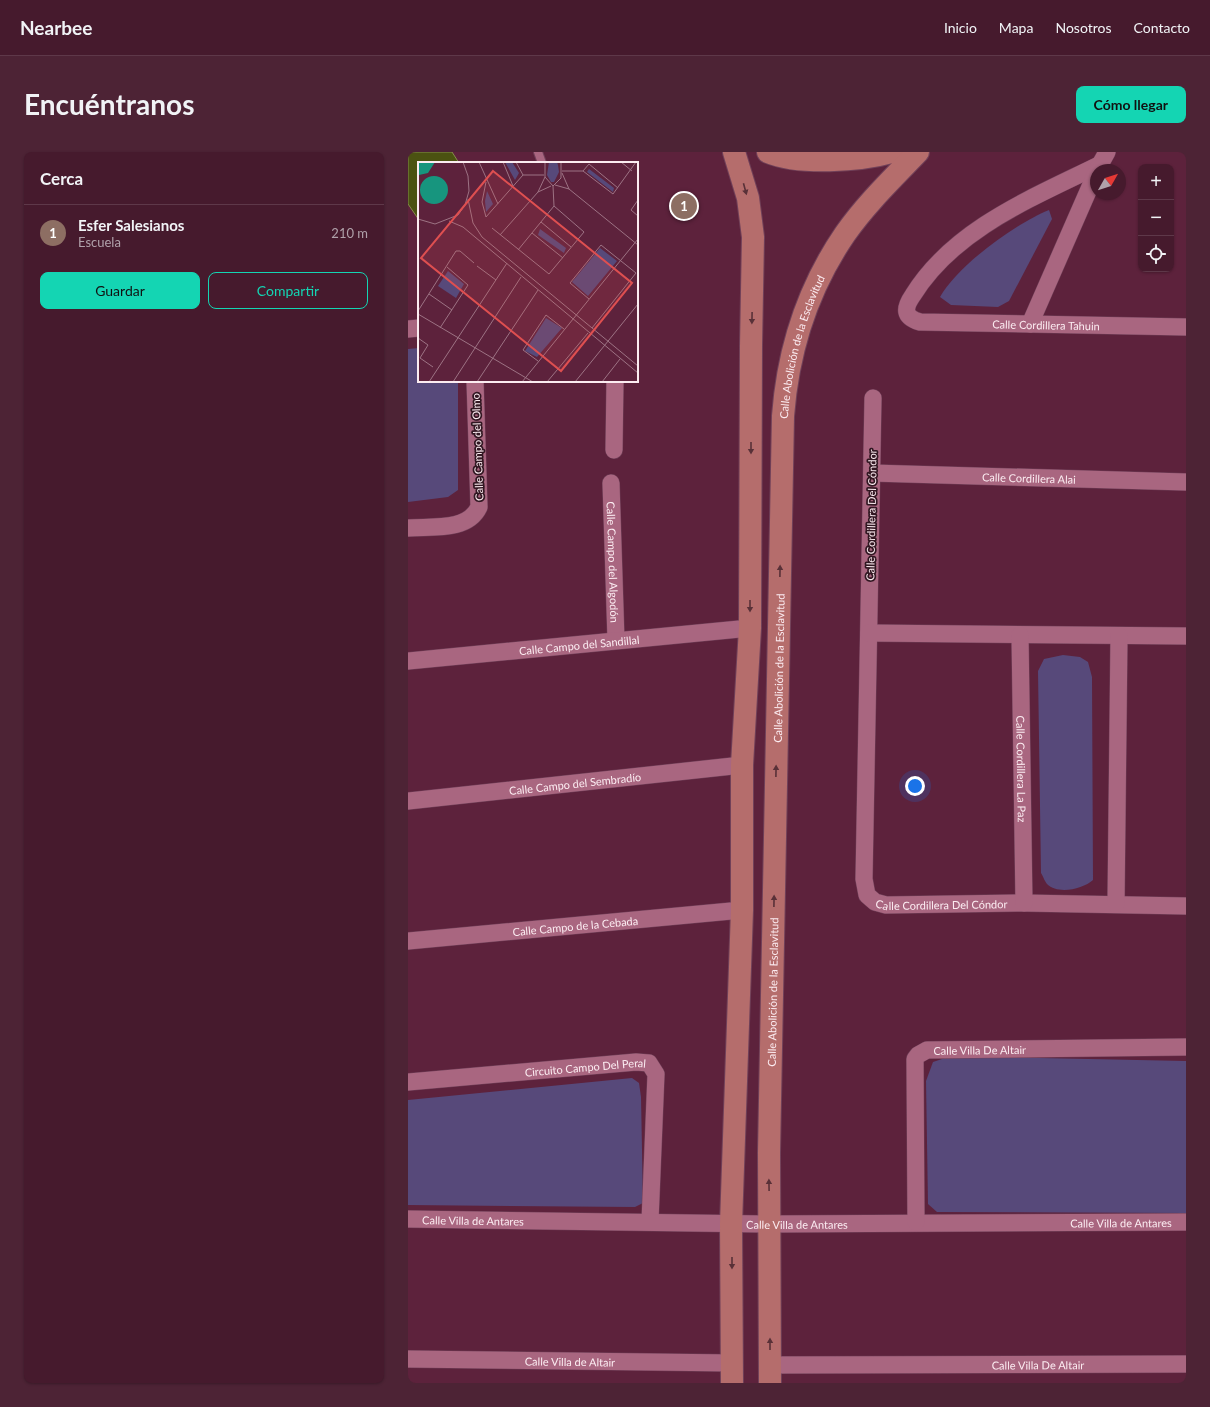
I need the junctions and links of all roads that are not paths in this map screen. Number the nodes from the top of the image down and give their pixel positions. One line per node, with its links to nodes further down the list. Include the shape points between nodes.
1 (538, 152): 6 (lane)
2 (734, 152): 21 (main road, one-way to 21, via 748,198 753,237)
3 (768, 152): 4 (main road, via 798,160 850,159)
4 (892, 152)
5 (918, 152): 42 (main road, Calle Abolición de la Esclavitud, one-way to 5, via 774,845 783,416 786,380 805,311 821,274 846,233)
6 (542, 162)
7 (1090, 170): 9 (street, Calle Cordillera Tahuin, via 975,231 942,257 906,306 909,316 920,322)
8 (1090, 188): 9 (street)
9 (1030, 324): 10 (street, Calle Cordillera Tahuin)
10 (1186, 327)
11 (418, 328): 12 (street)
12 (408, 330)
13 (475, 382): 20 (street, Calle Campo del Olmo, via 479,507 475,514 460,524)
14 (615, 382): 16 (street)
15 (873, 398): 17 (street, Calle Cordillera Del Cóndor)
16 (614, 450)
17 (872, 474): 18 (street, Calle Cordillera Alai); 22 (street, Calle Cordillera Del Cóndor)
18 (1186, 482)
19 (611, 483): 26 (street, Calle Campo del Algodón)
20 (408, 528)
21 (750, 628): 26 (street, Calle Campo del Sandillal); 28 (main road)
22 (869, 633): 23 (street); 30 (street, Calle Cordillera Del Cóndor, via 864,879 867,895 876,902 886,904)
23 (1020, 635): 24 (street); 30 (street, Calle Cordillera La Paz)
24 (1119, 636): 25 (street); 31 (street)
25 (1186, 636)
26 (616, 640): 27 (street, Calle Campo del Sandillal)
27 (408, 661)
28 (742, 765): 29 (street, Calle Campo del Sembradío); 33 (main road)
29 (408, 801)
30 (1024, 903): 31 (street, Calle Cordillera Del Cóndor)
31 (1116, 904): 32 (street, Calle Cordillera Del Cóndor)
32 (1186, 906)
33 (742, 910): 34 (street, Calle Campo de la Cebada); 41 (main road)
34 (408, 940)
35 (1186, 1047): 39 (street, Calle Villa De Altair, via 923,1052 915,1059)
36 (408, 1082): 38 (street, Circuito Campo Del Peral, via 636,1062 649,1064 656,1074)
37 (408, 1219): 38 (street, Calle Villa de Antares)
38 (650, 1222): 41 (street, Calle Villa de Antares)
39 (916, 1222): 40 (street, Calle Villa de Antares); 42 (street, Calle Villa de Antares)
40 (1186, 1222)
41 (731, 1224): 42 (street, Calle Villa de Antares); 45 (main road, one-way to 45)
42 (770, 1224): 46 (main road, Calle Abolición de la Esclavitud, one-way to 42)
43 (408, 1359): 45 (street, Calle Villa de Altair)
44 (1186, 1364): 46 (street, Calle Villa De Altair)
45 (732, 1373)
46 (770, 1374)

